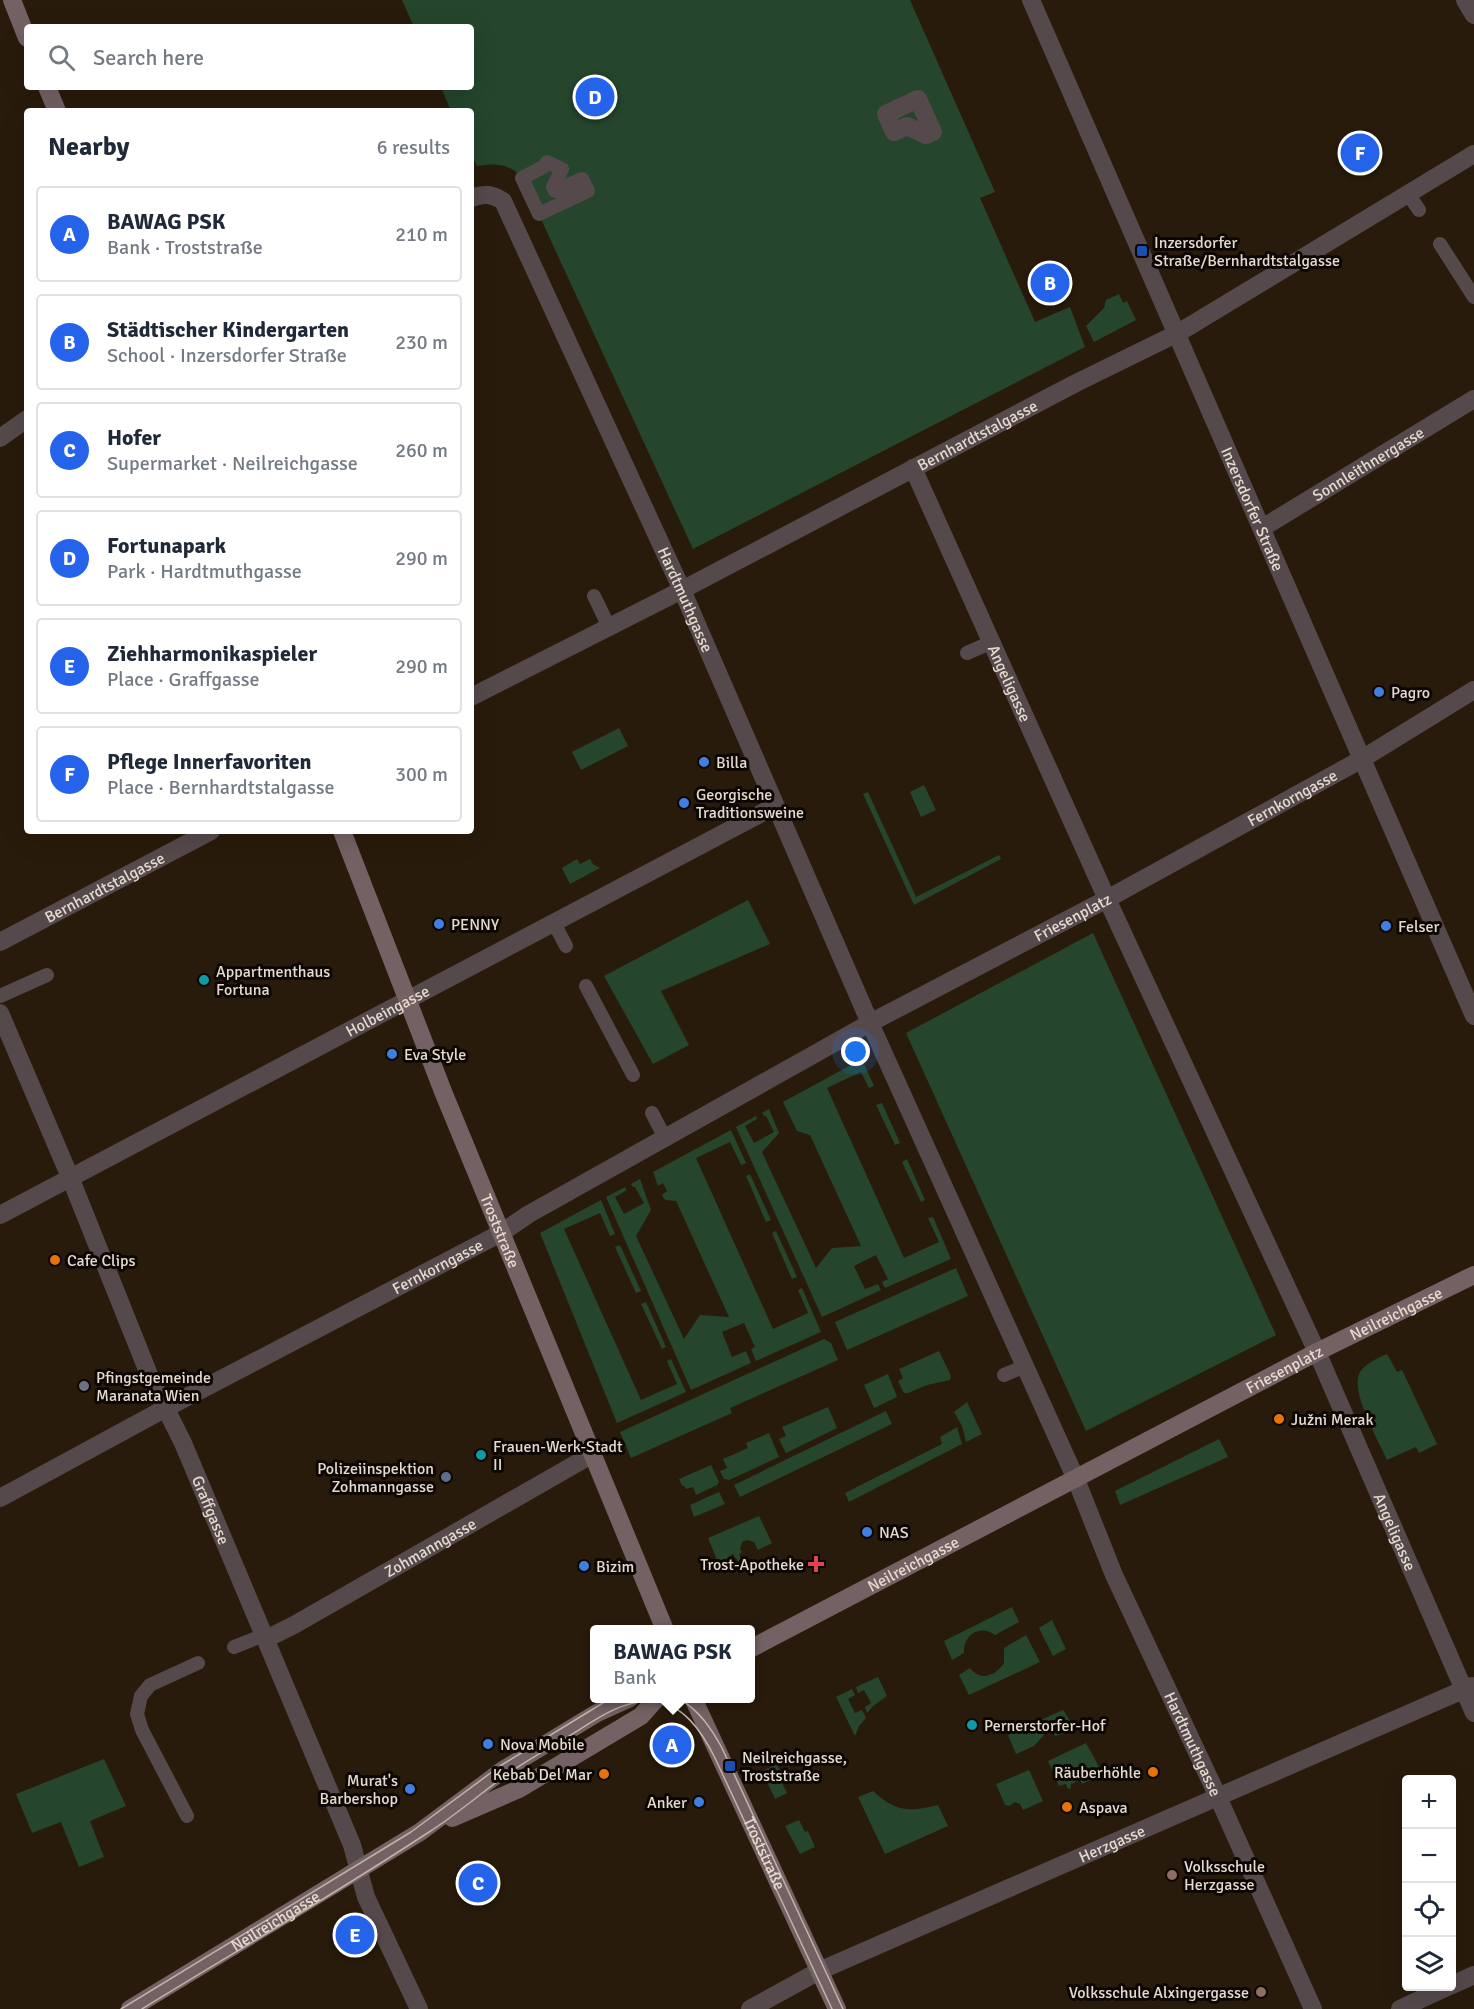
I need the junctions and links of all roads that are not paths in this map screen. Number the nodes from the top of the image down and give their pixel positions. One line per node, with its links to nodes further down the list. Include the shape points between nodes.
1 (12, 0): 5 (street)
2 (1031, 0): 13 (street, Inzersdorfer Straße)
3 (1465, 0): 4 (street)
4 (1474, 15)
5 (24, 30)
6 (48, 90): 7 (street)
7 (56, 108)
8 (1474, 154): 13 (street, Bernhardtstalgasse, via 1414,202)
9 (547, 162): 9 (lane, via 522,178 539,214 588,191 582,179 555,191 553,187 562,169)
10 (476, 196): 19 (street, Hardtmuthgasse, via 494,195 503,201)
11 (1440, 244): 12 (lane)
12 (1474, 297)
13 (1178, 333): 17 (street, Bernhardtstalgasse); 18 (street, Inzersdorfer Straße)
14 (1474, 399): 18 (street, Sonnleithnergasse)
15 (24, 421): 16 (street)
16 (0, 438)
17 (913, 468): 19 (street, Bernhardtstalgasse); 22 (street, Angeligasse)
18 (1262, 528): 26 (street, Inzersdorfer Straße)
19 (682, 590): 21 (street, Bernhardtstalgasse); 27 (street, Hardtmuthgasse)
20 (594, 596): 21 (lane)
21 (609, 627): 25 (street, Bernhardtstalgasse)
22 (992, 642): 23 (lane); 30 (street, Angeligasse)
23 (967, 653)
24 (1474, 690): 26 (street, Fernkorngasse)
25 (474, 695)
26 (1362, 759): 30 (street, Fernkorngasse); 35 (street, Inzersdorfer Straße)
27 (775, 806): 31 (street, Holbeingasse); 41 (street, Hardtmuthgasse)
28 (205, 834): 32 (street, Bernhardtstalgasse)
29 (343, 834): 38 (street, Troststraße)
30 (1107, 898): 41 (street, Friesenplatz); 49 (street, Friesenplatz)
31 (554, 923): 33 (lane); 38 (street, Holbeingasse)
32 (0, 942)
33 (566, 946)
34 (47, 975): 37 (lane)
35 (1467, 980): 40 (street, Inzersdorfer Straße)
36 (586, 986): 42 (lane)
37 (0, 996)
38 (407, 1001): 45 (street, Holbeingasse); 47 (street, Troststraße)
39 (0, 1012): 45 (street, Graffgasse)
40 (1474, 1016)
41 (870, 1023): 44 (street, Fernkorngasse); 50 (street)
42 (633, 1075)
43 (652, 1113): 44 (lane)
44 (665, 1138): 47 (street, Fernkorngasse)
45 (70, 1177): 46 (street, Holbeingasse); 52 (street, Graffgasse)
46 (0, 1215)
47 (501, 1233): 52 (street, Fernkorngasse); 53 (street, Troststraße)
48 (1474, 1275): 49 (street, Neilreichgasse)
49 (1317, 1352): 54 (street, Friesenplatz); 61 (street, Angeligasse)
50 (1025, 1366): 51 (lane); 54 (street)
51 (1004, 1375)
52 (166, 1408): 55 (street, Fernkorngasse); 57 (street, Graffgasse)
53 (592, 1454): 56 (street, Troststraße); 57 (street, Zohmanngasse, via 294,1625)
54 (1075, 1477): 58 (street, Neilreichgasse); 66 (street, Hardtmuthgasse, via 1114,1575)
55 (0, 1498)
56 (663, 1625)
57 (265, 1636): 59 (lane); 69 (street, Graffgasse)
58 (755, 1646)
59 (234, 1647)
60 (198, 1663): 67 (lane, via 150,1685 141,1696 137,1714)
61 (1469, 1687): 65 (street, Angeligasse); 66 (street, Herzgasse)
62 (619, 1703): 68 (street, Neilreichgasse, via 503,1770)
63 (653, 1703): 68 (street, Neilreichgasse, via 641,1716 519,1789)
64 (695, 1703): 70 (street, Troststraße)
65 (1474, 1713)
66 (1218, 1797): 70 (street, Herzgasse); 78 (street, Hardtmuthgasse)
67 (187, 1816)
68 (420, 1832): 69 (street, Neilreichgasse)
69 (359, 1870): 74 (street, Neilreichgasse); 75 (street, Graffgasse, via 366,1898)
70 (819, 1971): 76 (street, Herzgasse); 77 (street, Troststraße)
71 (1474, 1975): 72 (street)
72 (1456, 1983)
73 (1439, 1991): 79 (street)
74 (130, 2009)
75 (419, 2009)
76 (750, 2009)
77 (837, 2009)
78 (1313, 2009)
79 (1400, 2009)

